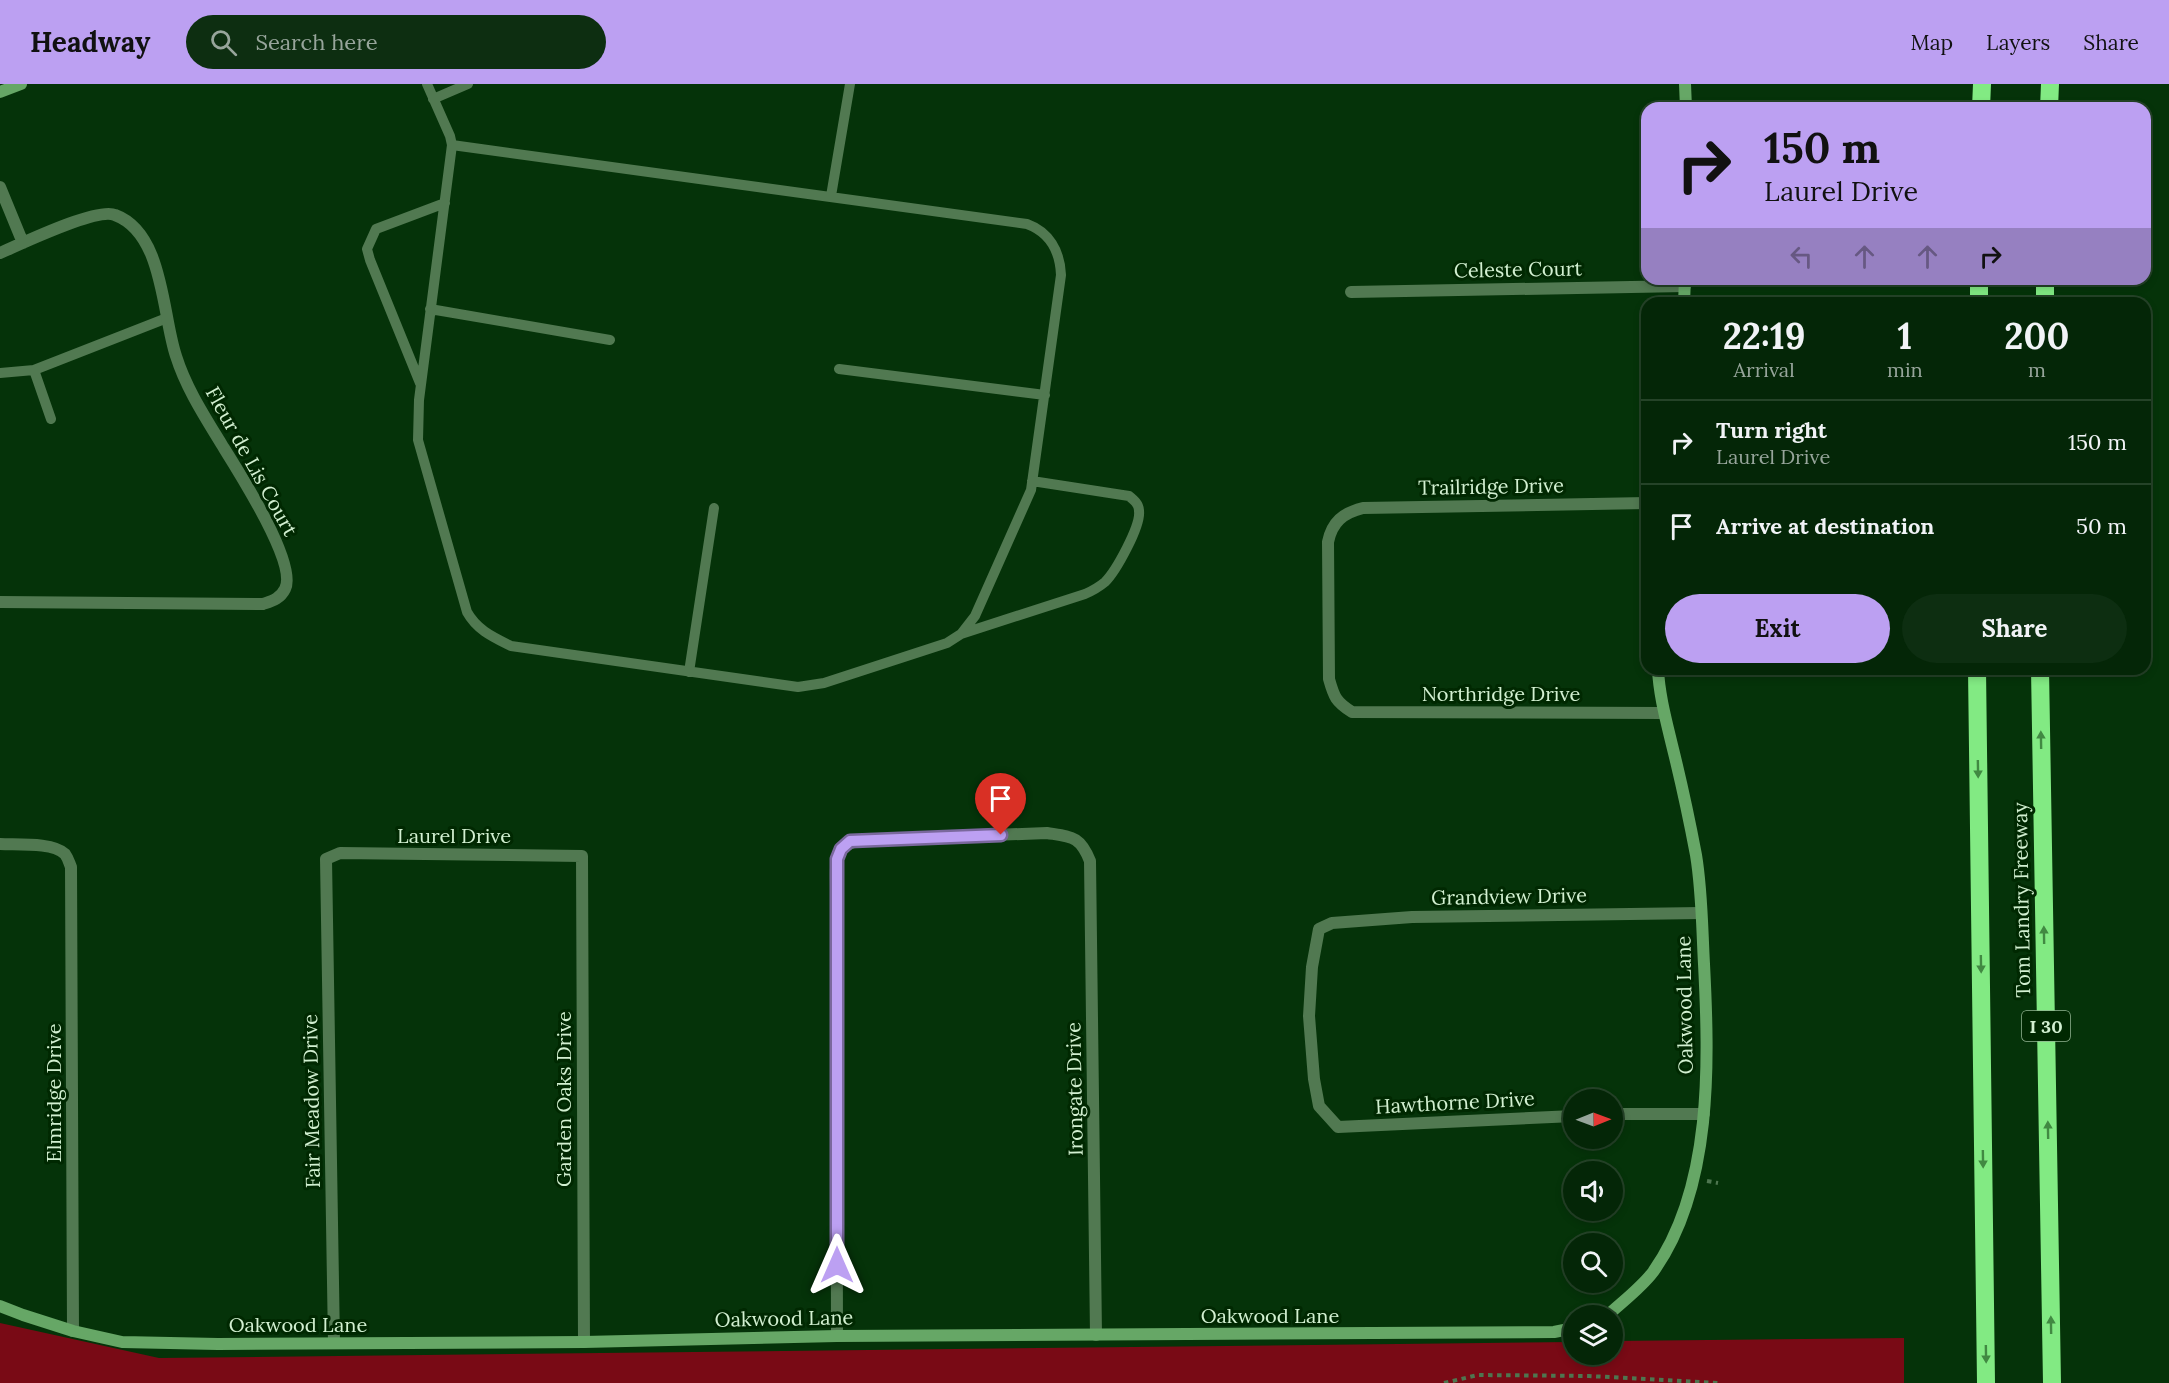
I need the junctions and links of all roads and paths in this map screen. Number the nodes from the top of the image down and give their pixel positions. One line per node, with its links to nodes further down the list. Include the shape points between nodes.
1 (21, 84): 8 (street)
2 (427, 84): 9 (lane)
3 (468, 84): 9 (lane)
4 (850, 84): 15 (lane)
5 (1685, 84): 10 (street)
6 (1982, 84): 11 (highway)
7 (2050, 84): 12 (highway)
8 (0, 92)
9 (433, 99): 13 (lane)
10 (1686, 102)
11 (1981, 102)
12 (2049, 102)
13 (452, 145): 15 (lane); 16 (lane)
14 (0, 187): 17 (street)
15 (831, 196): 28 (lane, via 1027,224 1045,234 1057,253 1061,275)
16 (445, 203): 21 (lane); 27 (lane, via 376,229 367,249)
17 (23, 243): 18 (street, Fleur de Lis Court); 22 (street, Fleur de Lis Court, via 94,214 114,214 140,233 153,258)
18 (0, 253)
19 (1641, 283): 20 (street, Celeste Court)
20 (1351, 292)
21 (430, 309): 23 (lane); 27 (lane)
22 (167, 318): 25 (lane); 33 (street, Fleur de Lis Court, via 176,356 194,397 252,493 280,550 285,589 275,600 251,605)
23 (610, 340)
24 (839, 369): 28 (lane)
25 (34, 370): 26 (lane); 29 (lane)
26 (0, 373)
27 (421, 384): 35 (lane, via 418,440 473,623 511,646)
28 (1045, 395): 30 (lane)
29 (51, 419)
30 (1032, 481): 34 (lane, via 975,616); 34 (lane, via 1129,496 1140,510 1139,521 1119,562 1096,589)
31 (1641, 503): 39 (street, Trailridge Drive, via 1350,511 1331,530 1328,542 1329,679)
32 (714, 508): 35 (lane)
33 (0, 602)
34 (961, 634): 35 (lane, via 947,643 798,687)
35 (689, 672)
36 (1659, 675): 40 (street, Oakwood Lane)
37 (1977, 675): 59 (highway, Tom Landry Freeway, one-way to 59)
38 (2040, 675): 60 (highway, Tom Landry Freeway / I 30, one-way to 38)
39 (1339, 704): 40 (street, Northridge Drive, via 1352,712)
40 (1665, 713): 44 (street, Oakwood Lane, via 1694,846)
41 (0, 844): 52 (street, Elmridge Drive, via 59,849 71,867)
42 (582, 856): 43 (street, Laurel Drive, via 340,854); 55 (street, Garden Oaks Drive)
43 (326, 859): 56 (street, Fair Meadow Drive)
44 (1701, 913): 46 (street, Oakwood Lane, via 1707,1020); 48 (street, Grandview Drive, via 1412,917 1332,923 1319,929 1309,1016 1314,1079 1319,1106)
45 (1623, 1114): 46 (street)
46 (1704, 1114): 49 (street, Oakwood Lane, via 1693,1177 1667,1248 1652,1273)
47 (1563, 1117): 48 (street, Hawthorne Drive)
48 (1338, 1127)
49 (1619, 1305)
50 (0, 1306): 52 (street, Oakwood Lane)
51 (1563, 1330): 53 (street, Oakwood Lane)
52 (73, 1331): 56 (street, Oakwood Lane, via 122,1342)
53 (1096, 1335): 54 (street, Oakwood Lane); 54 (street, Irongate Drive, via 1090,861 1084,844 1047,833 862,840 850,841 841,849 836,890)
54 (837, 1336): 55 (street, Oakwood Lane)
55 (584, 1342): 56 (street, Oakwood Lane)
56 (334, 1343)
57 (1444, 1383): 58 (path, via 1478,1375)
58 (1719, 1383)
59 (1986, 1383)
60 (2052, 1383)

